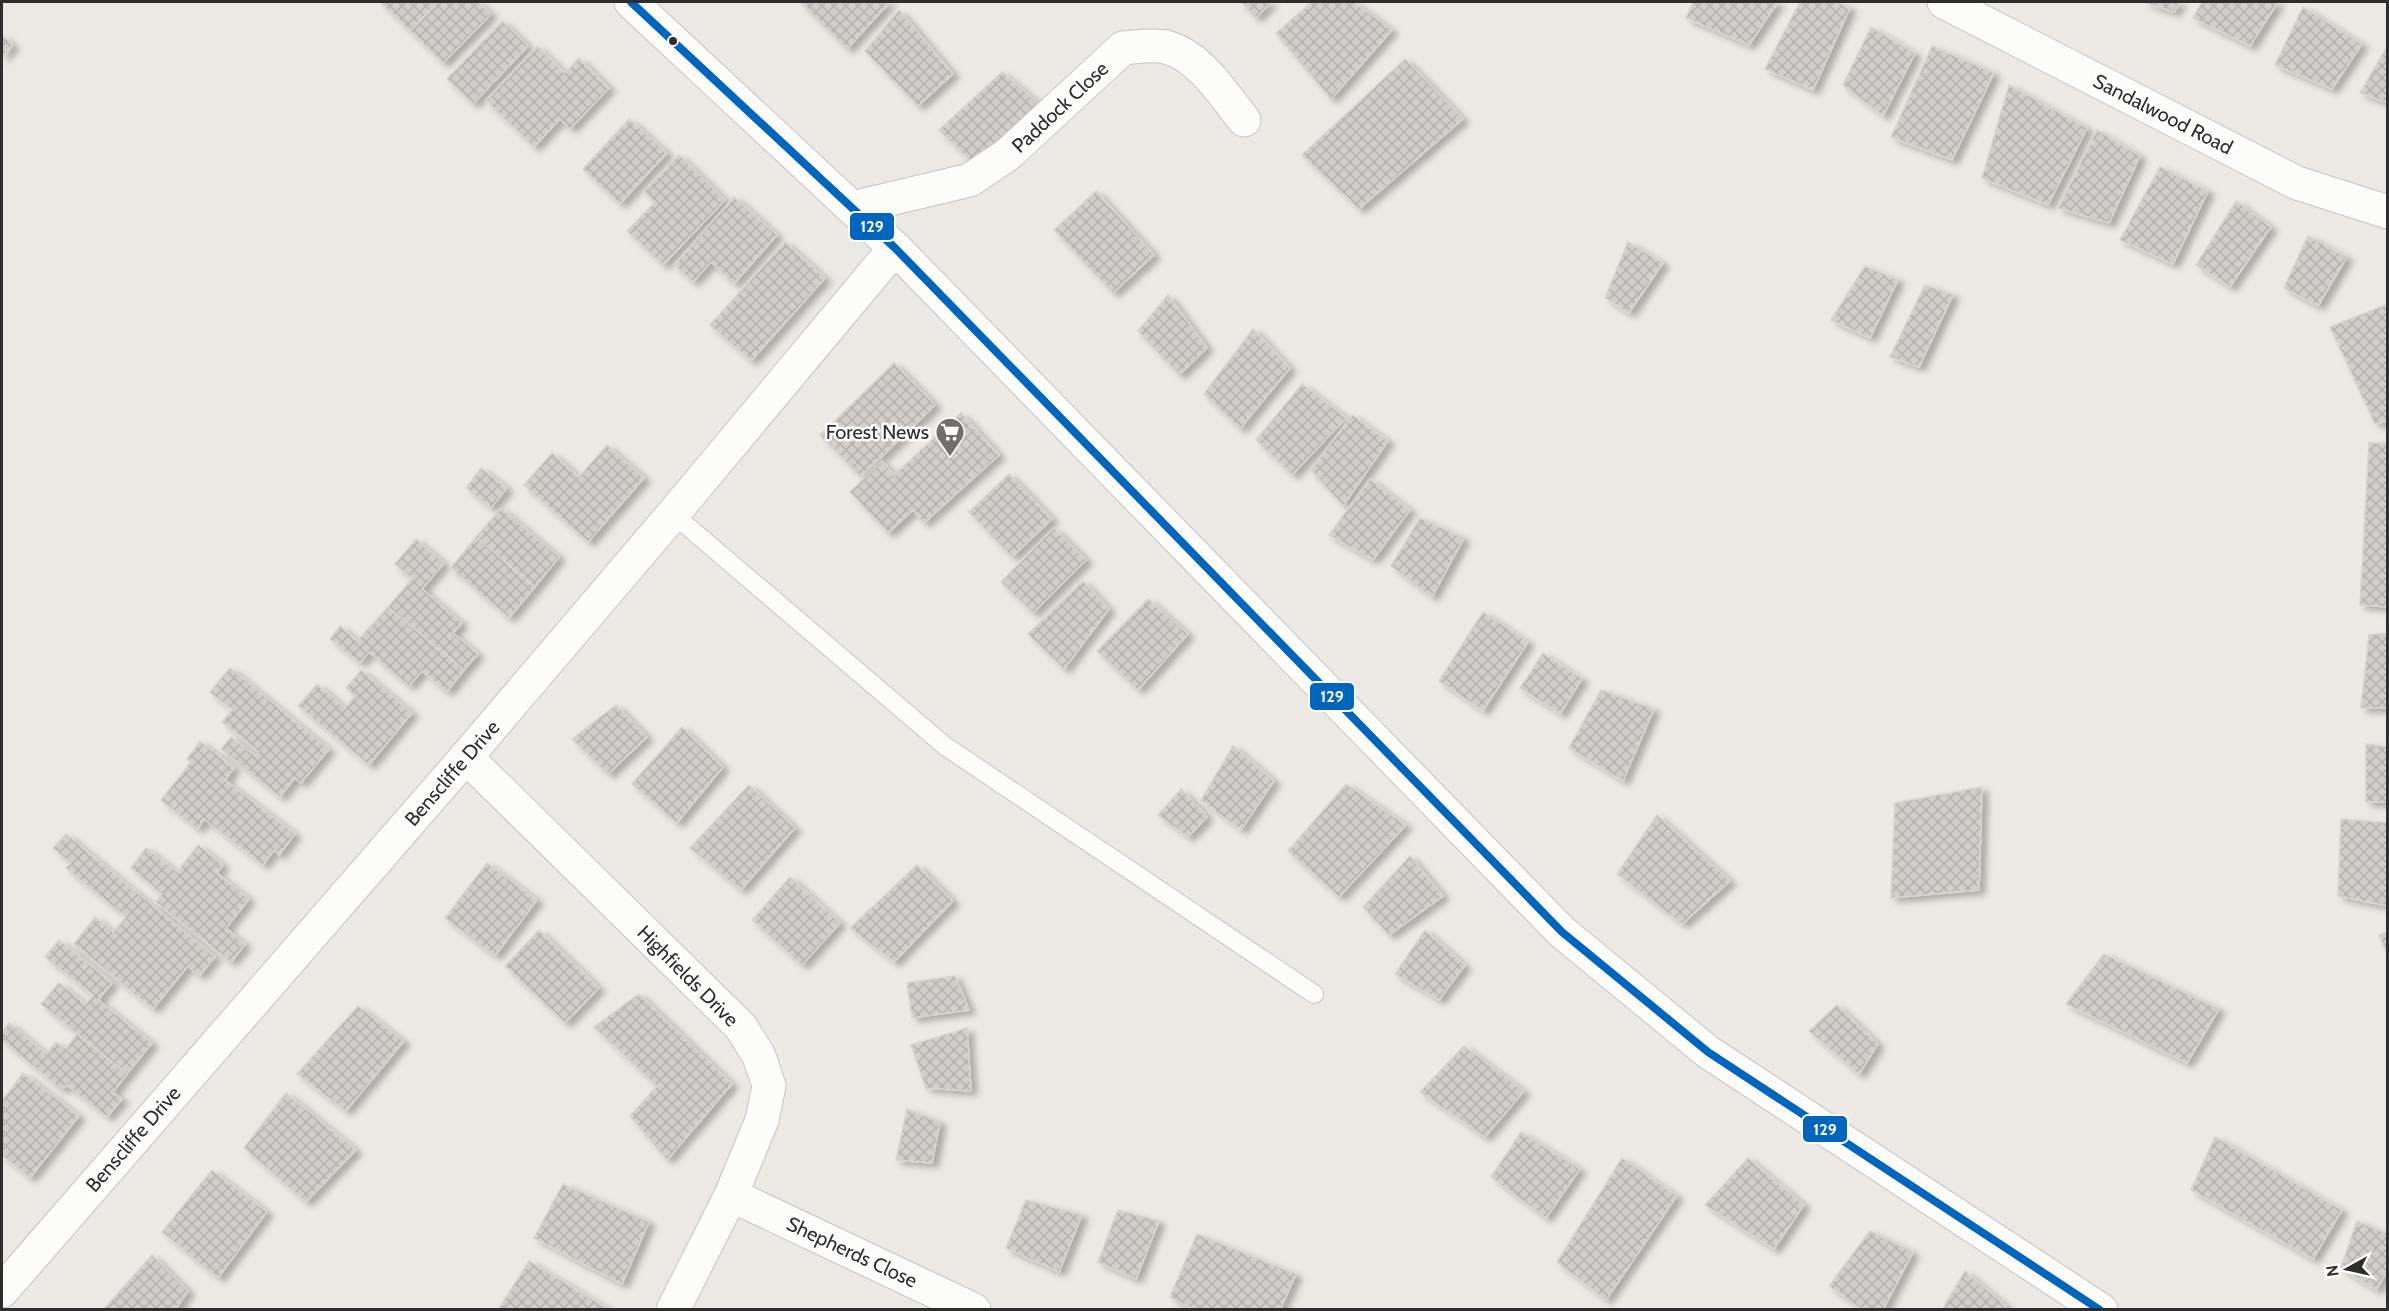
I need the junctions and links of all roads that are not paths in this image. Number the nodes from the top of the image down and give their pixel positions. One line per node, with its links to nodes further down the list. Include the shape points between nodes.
1 (631, 2): 4 (street)
2 (1944, 2): 5 (street, Sandalwood Road, via 2297,183)
3 (1244, 120): 4 (street, Paddock Close, via 1213,80 1186,56 1164,46 1123,48 1007,155 970,180)
4 (852, 208): 6 (street)
5 (2388, 212)
6 (895, 248): 7 (street, Benscliffe Drive); 14 (street, via 1562,932 1708,1052)
7 (673, 514): 8 (street, Benscliffe Drive); 9 (lane, via 945,746)
8 (466, 757): 10 (street, Highfields Drive, via 741,1027 759,1056 769,1086 762,1120); 11 (street, Benscliffe Drive)
9 (1314, 994)
10 (730, 1195): 12 (street, Highfields Drive); 13 (street, Shepherds Close)
11 (2, 1291)
12 (673, 1310)
13 (974, 1310)
14 (2101, 1310)

